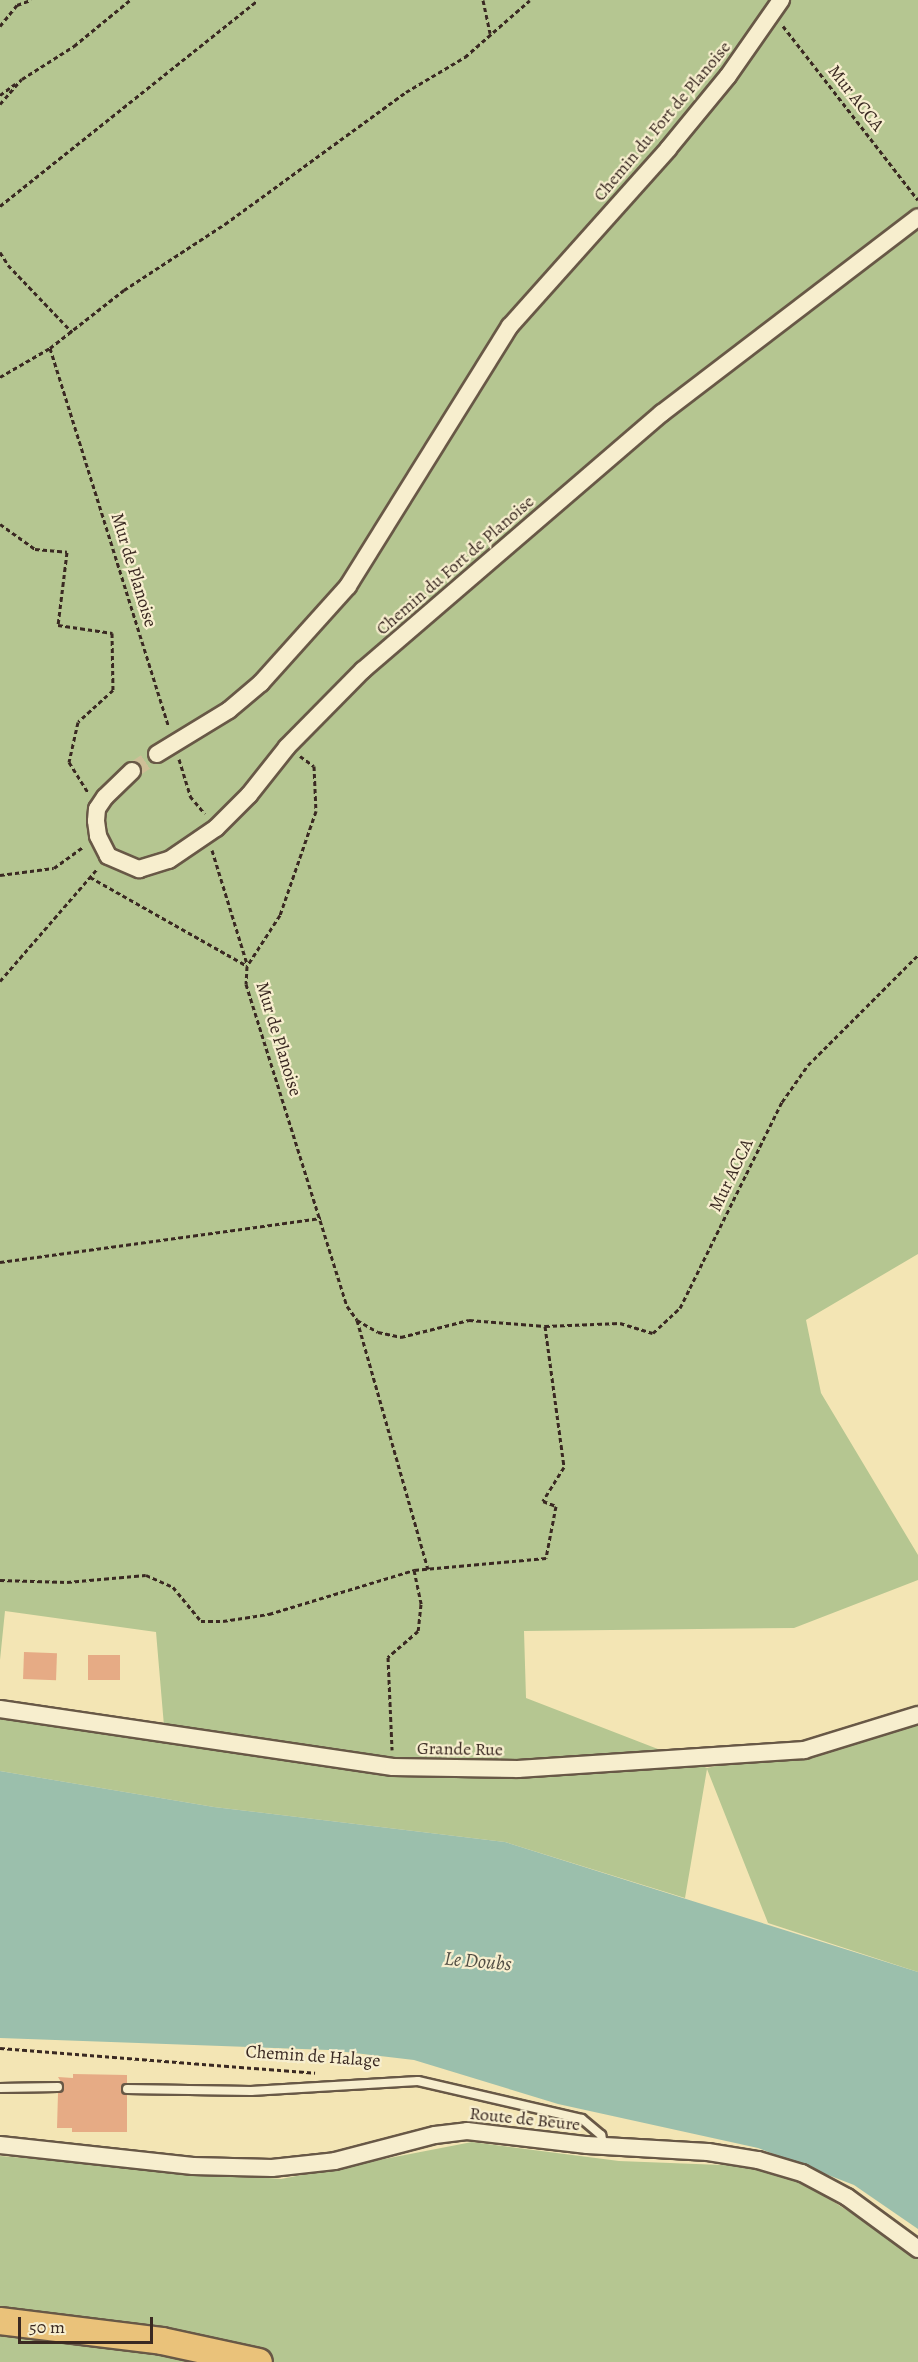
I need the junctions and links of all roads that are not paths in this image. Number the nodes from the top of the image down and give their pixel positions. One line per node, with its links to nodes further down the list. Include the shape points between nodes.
1 (777, 7): 3 (street, Chemin du Fort de Planoise, via 668,149 510,326 348,586 261,683 229,710)
2 (918, 217): 4 (street, Chemin du Fort de Planoise, via 662,413 363,670 287,747 249,795 216,828 169,860 139,869 108,856 98,836 97,809)
3 (157, 754)
4 (132, 771)
5 (0, 1709): 6 (street, Grande Rue, via 393,1767 518,1769 804,1750)
6 (918, 1715)
7 (58, 2087): 8 (lane)
8 (0, 2088)
9 (127, 2090): 11 (lane, via 250,2091 418,2080 582,2119 601,2135)
10 (0, 2145): 11 (street, Route de Beure, via 193,2166 272,2168 335,2161 435,2135 467,2131)
11 (604, 2147): 12 (street, Route de Beure, via 708,2152 758,2160 802,2173 846,2197)
12 (918, 2248)
13 (0, 2321): 14 (main road, via 162,2341)
14 (259, 2362)

